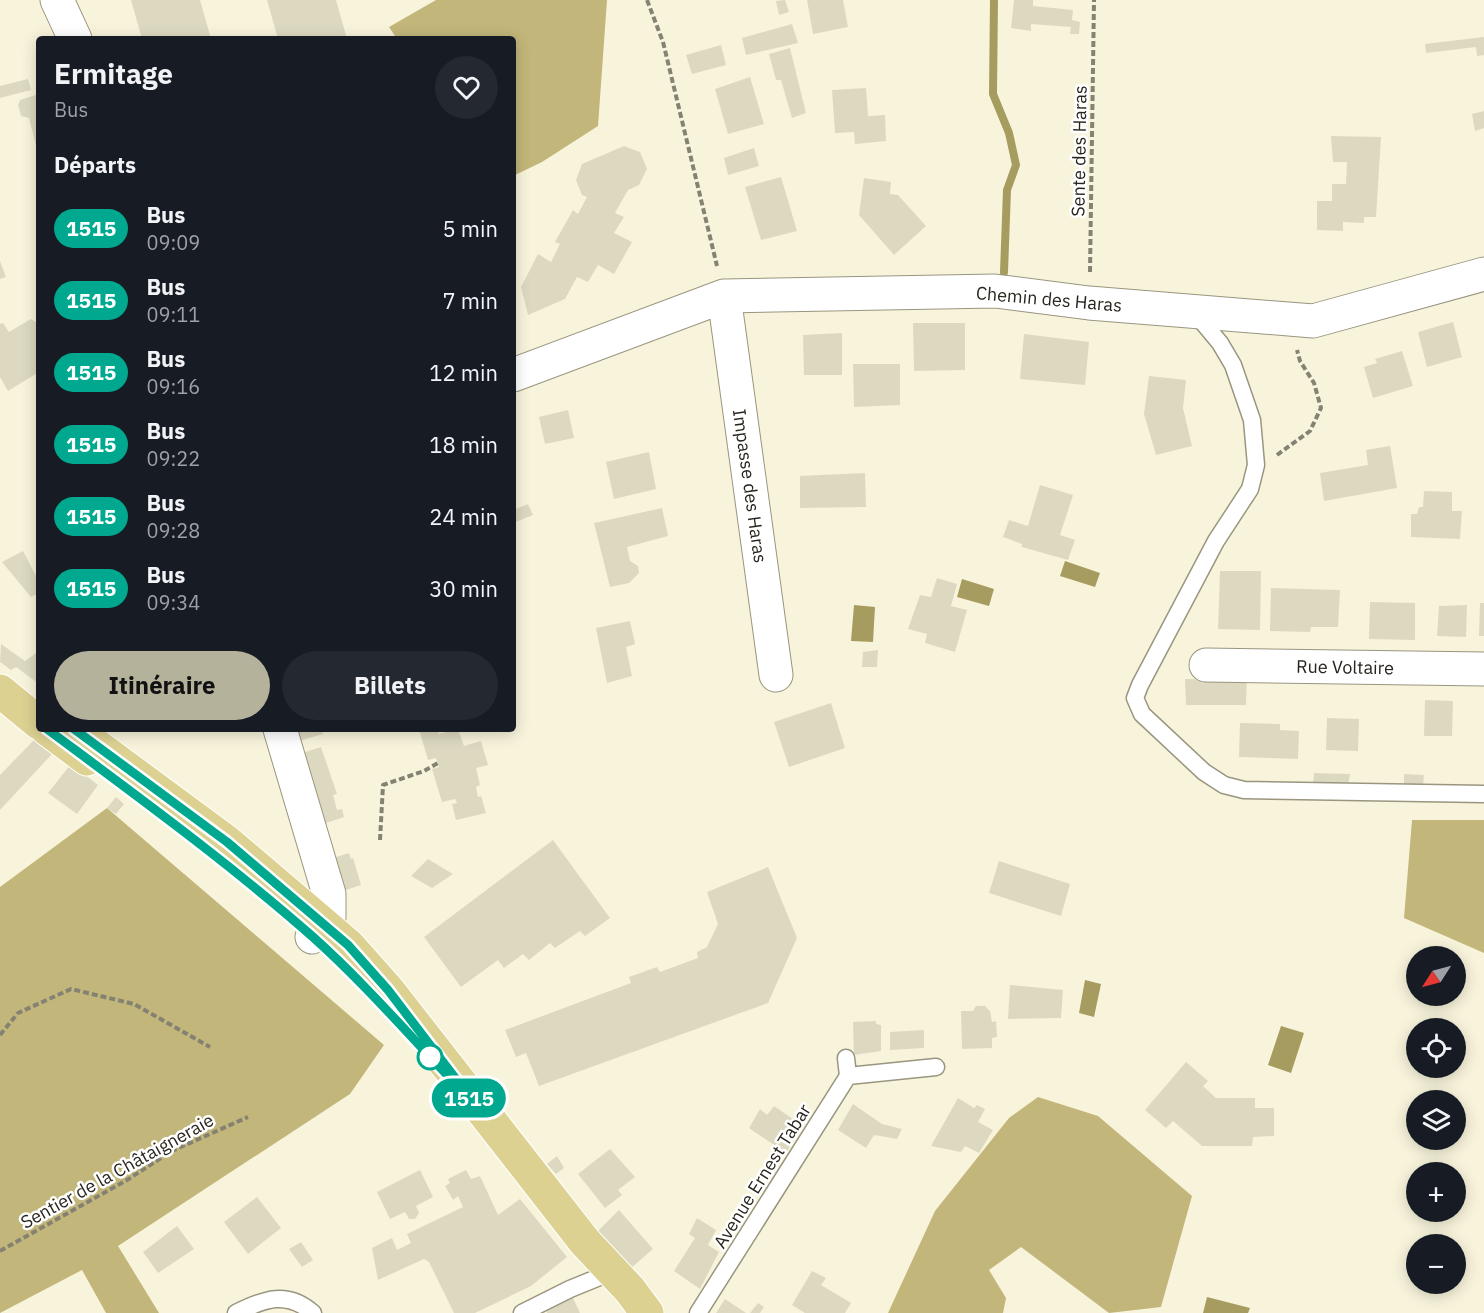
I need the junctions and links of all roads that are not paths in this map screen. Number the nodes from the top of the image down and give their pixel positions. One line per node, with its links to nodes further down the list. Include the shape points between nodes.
1 (57, 0): 2 (street)
2 (74, 36)
3 (1484, 273): 5 (street, Chemin des Haras, via 1305,335)
4 (724, 296): 5 (street, Chemin des Haras, via 995,291); 6 (street, Chemin des Haras); 9 (street, Impasse des Haras)
5 (1194, 313): 17 (lane, via 1233,365 1252,420 1256,465 1250,489 1216,541 1140,685 1136,698 1142,714 1204,772 1224,785 1244,790)
6 (516, 374)
7 (1206, 665): 8 (street, Rue Voltaire)
8 (1484, 669)
9 (776, 675)
10 (0, 678): 12 (main road)
11 (0, 691): 13 (main road)
12 (36, 702)
13 (36, 721)
14 (51, 732): 19 (main road, via 185,833)
15 (78, 732): 19 (main road, via 227,842)
16 (281, 732): 18 (street)
17 (1484, 794)
18 (318, 860): 19 (street); 20 (street, via 331,907)
19 (287, 903): 20 (main road)
20 (319, 931): 24 (main road, via 348,945 388,990)
21 (846, 1058): 23 (lane)
22 (936, 1067): 23 (lane)
23 (848, 1076): 29 (lane, Avenue Ernest Tabar)
24 (608, 1274): 25 (main road); 28 (lane)
25 (641, 1312)
26 (236, 1313): 27 (lane, via 278,1297 294,1299)
27 (313, 1313)
28 (522, 1313)
29 (698, 1313)

